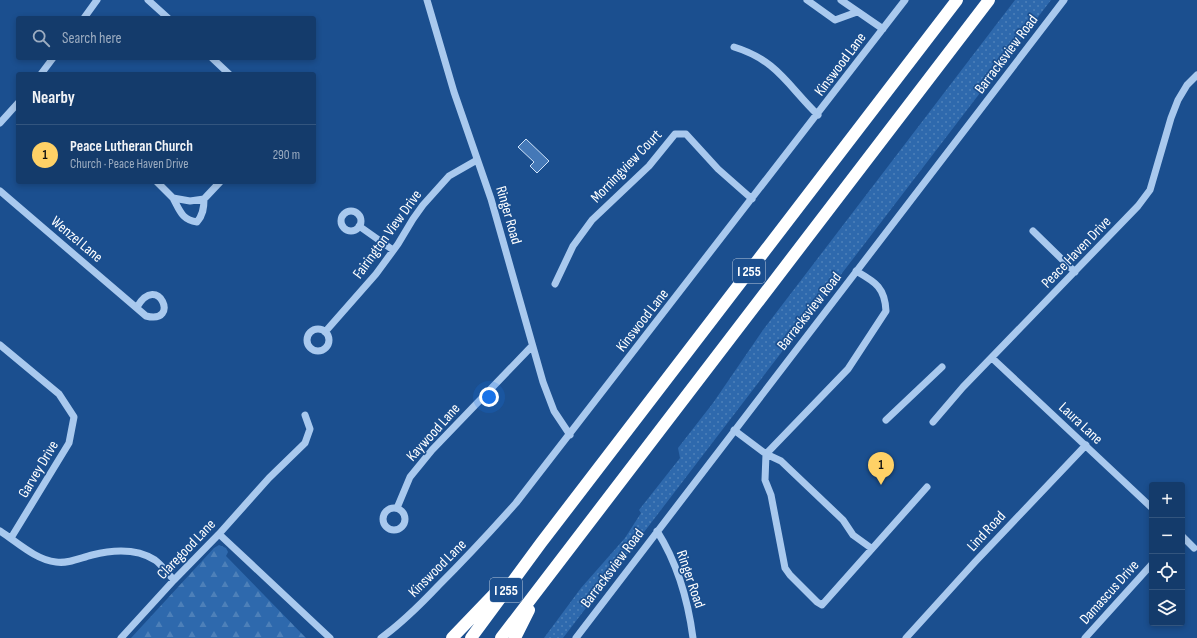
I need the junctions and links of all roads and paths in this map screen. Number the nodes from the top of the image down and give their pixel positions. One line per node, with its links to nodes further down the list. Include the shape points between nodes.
1 (97, 0): 11 (street)
2 (148, 0): 12 (street)
3 (427, 0): 23 (street, Ringer Road)
4 (807, 0): 10 (street, via 835,20)
5 (841, 0): 10 (street)
6 (905, 0): 13 (street, Kinswood Lane)
7 (956, 0): 57 (highway, I 255)
8 (990, 0): 62 (highway, I 255)
9 (1064, 0): 33 (street, Barracksview Road)
10 (857, 12): 13 (street)
11 (85, 16)
12 (166, 16)
13 (883, 29): 21 (street, Kinswood Lane)
14 (734, 47): 21 (street, via 750,51 773,67 788,80)
15 (52, 60): 17 (street)
16 (214, 60): 18 (street)
17 (43, 72)
18 (227, 72)
19 (1197, 75): 34 (street, Peace Haven Drive, via 1178,100 1150,190)
20 (16, 105): 22 (street)
21 (818, 115): 29 (street, Kinswood Lane)
22 (0, 123)
23 (477, 160): 32 (street, Fairington View Drive, via 449,176 412,218); 39 (street, Ringer Road, via 491,199)
24 (159, 184): 27 (street)
25 (218, 184): 28 (street)
26 (0, 191): 36 (street, Wenzel Lane)
27 (173, 198): 28 (street, via 190,201); 28 (street, via 181,215 187,220 198,222 204,208)
28 (204, 199)
29 (752, 199): 35 (street, Morningview Court, via 718,169 692,138 686,134 675,134 644,171 592,220 573,246); 46 (street, Kinswood Lane)
30 (359, 226): 32 (street)
31 (1033, 231): 34 (street)
32 (393, 250): 37 (street, Fairington View Drive, via 376,274)
33 (856, 271): 45 (street, Barracksview Road); 48 (street, via 873,280 882,290 886,311 848,369)
34 (1075, 272): 40 (street, Peace Haven Drive)
35 (555, 284)
36 (137, 307)
37 (325, 332)
38 (0, 345): 55 (street, Garvey Drive, via 59,394 74,417 69,443)
39 (532, 346): 46 (street, Ringer Road, via 554,411); 51 (street, Kaywood Lane, via 410,477)
40 (992, 358): 44 (street, Peace Haven Drive); 47 (street, Laura Lane)
41 (942, 367): 43 (street)
42 (304, 415): 54 (street, Claregood Lane, via 310,429 306,443 269,478)
43 (886, 420)
44 (933, 422)
45 (734, 430): 48 (street); 53 (street, Barracksview Road)
46 (570, 435): 65 (street, Kinswood Lane, via 516,503 473,551 405,619)
47 (1086, 445): 50 (street, Laura Lane); 72 (street, Lind Road)
48 (766, 454): 58 (street, via 781,461 843,520 853,535); 58 (street, via 765,480 771,495 785,568 817,602 822,605 826,603)
49 (927, 487): 58 (street)
50 (1149, 505)
51 (397, 508)
52 (0, 531): 55 (street)
53 (656, 532): 70 (street, Barracksview Road); 71 (street, Ringer Road, via 673,559 686,597)
54 (220, 534): 61 (street, Claregood Lane); 64 (street)
55 (11, 538): 61 (street, via 40,557 56,562 72,561 107,552 140,554 156,561)
56 (1185, 539): 59 (street)
57 (541, 543): 66 (highway); 67 (highway, I 255)
58 (871, 548)
59 (1194, 548)
60 (1149, 567): 73 (street, Damascus Drive)
61 (174, 580): 63 (street, Claregood Lane)
62 (539, 587): 68 (highway, I 255); 69 (highway)
63 (121, 638)
64 (330, 638)
65 (381, 638)
66 (452, 638)
67 (471, 638)
68 (501, 638)
69 (515, 638)
70 (576, 638)
71 (694, 638)
72 (906, 638)
73 (1085, 638)

